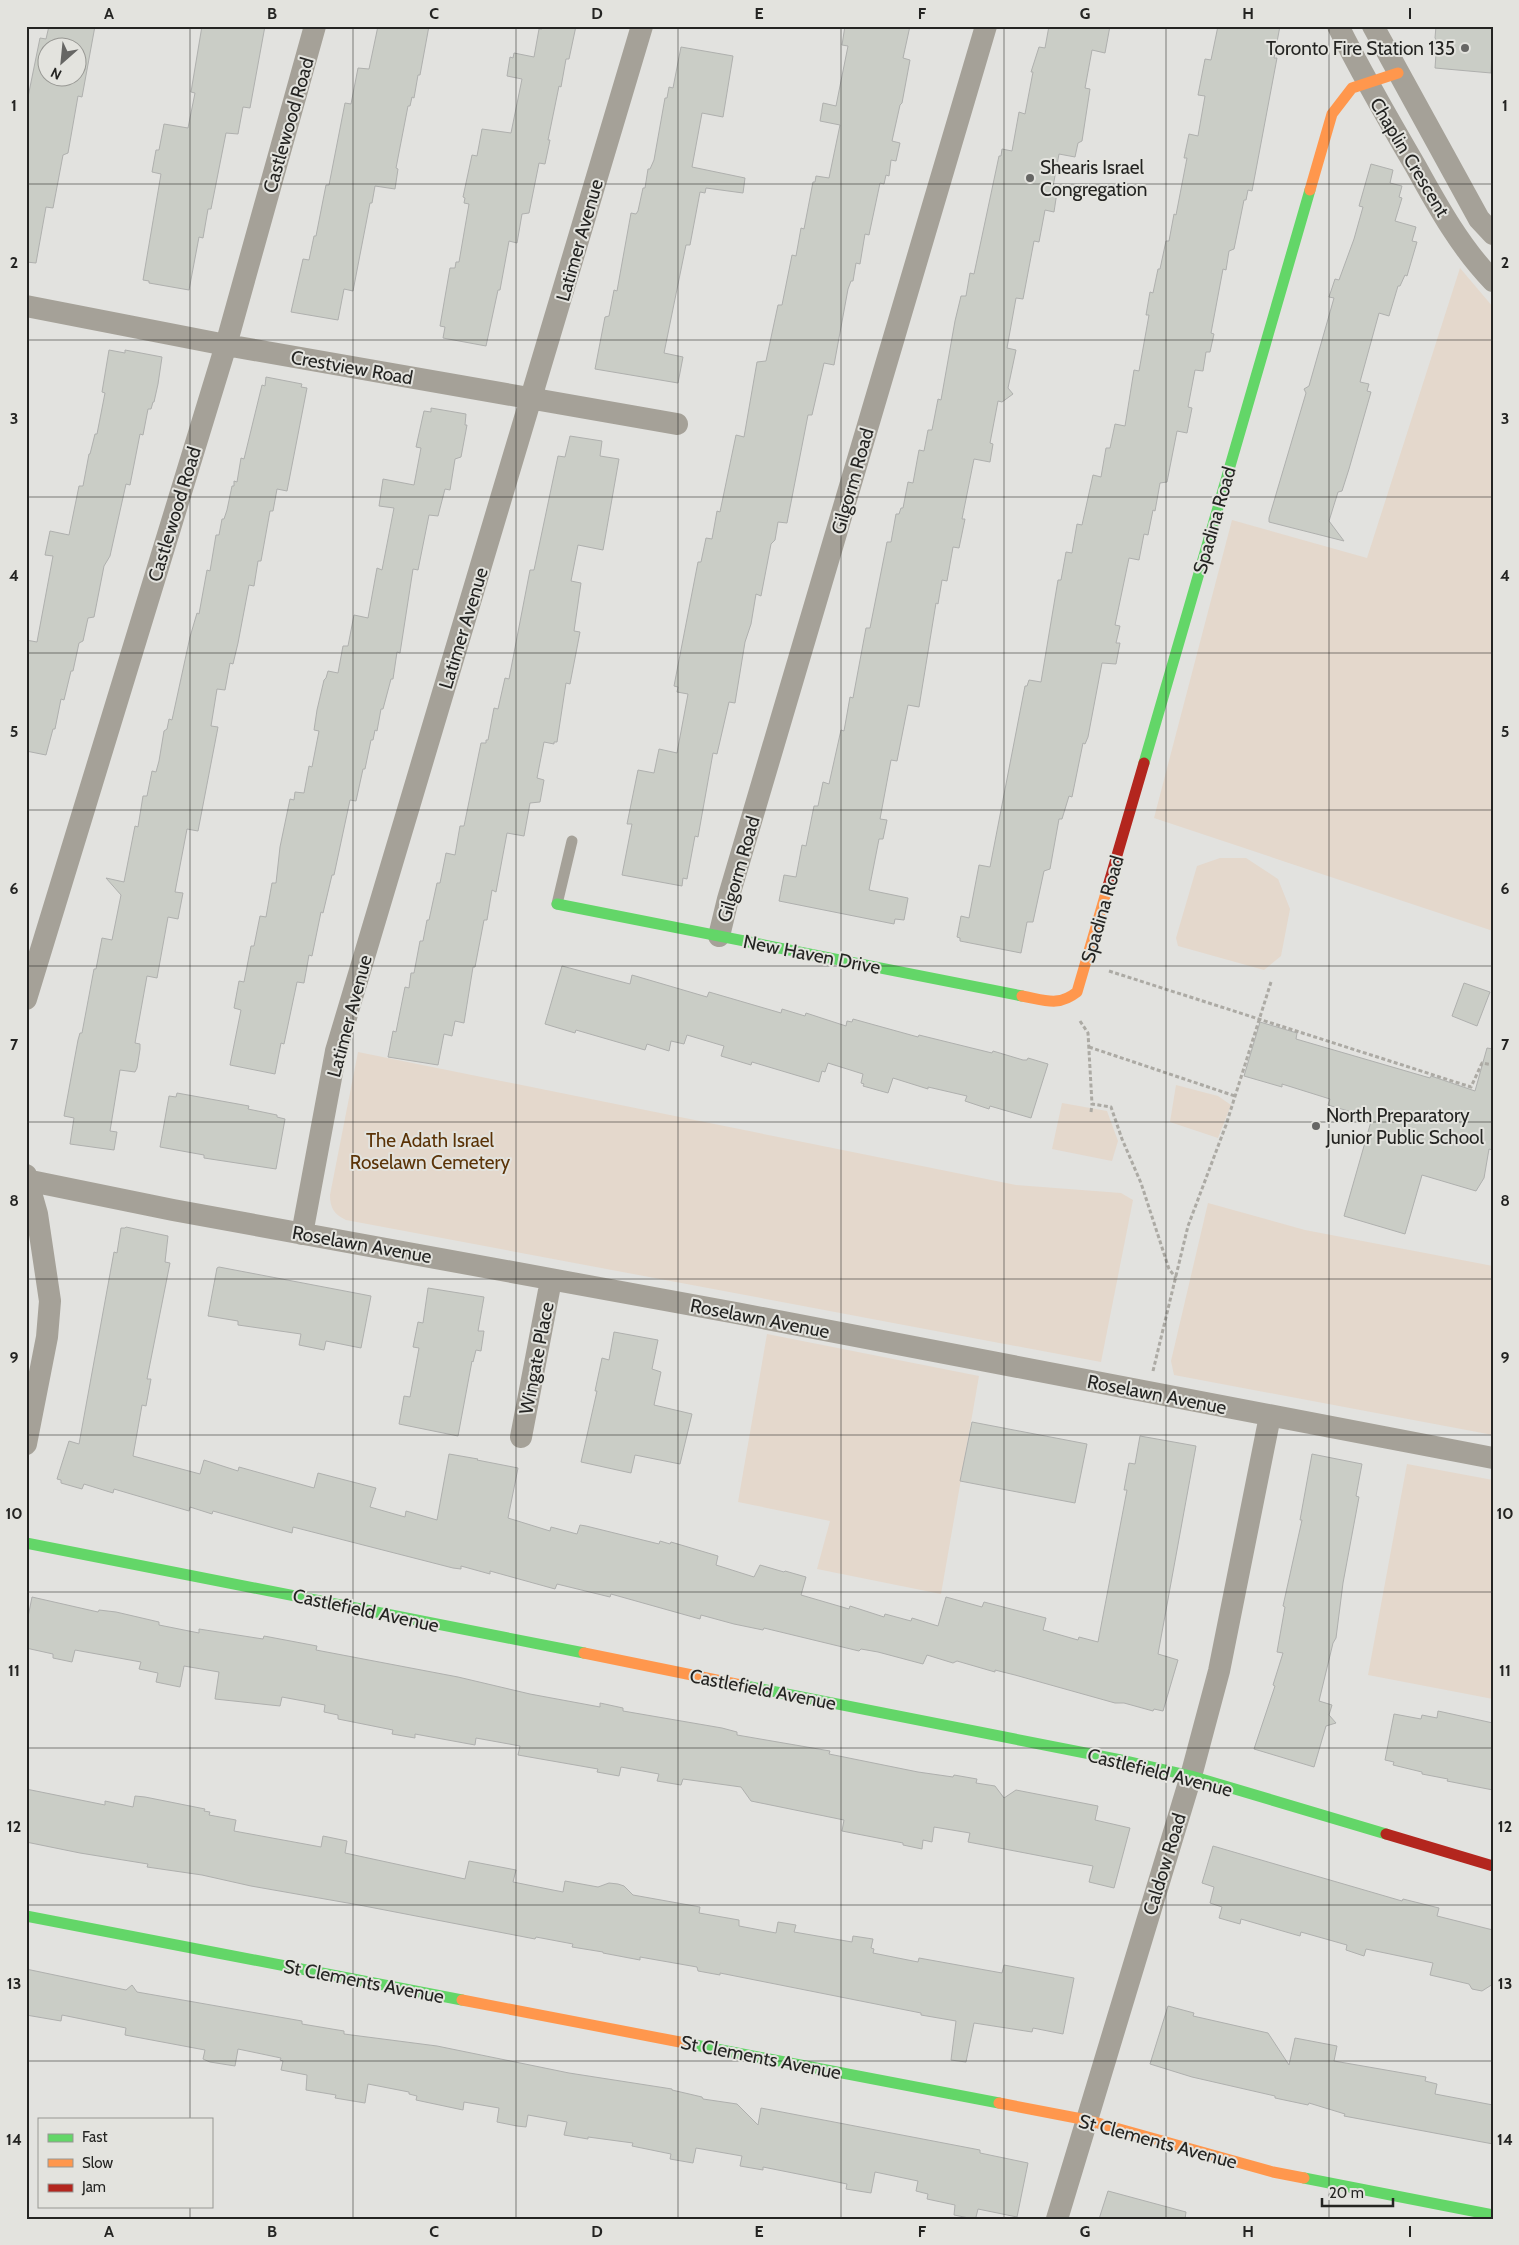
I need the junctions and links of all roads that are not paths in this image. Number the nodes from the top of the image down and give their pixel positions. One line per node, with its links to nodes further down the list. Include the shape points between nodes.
1 (315, 26): 11 (street, Castlewood Road)
2 (642, 26): 12 (street, Latimer Avenue)
3 (986, 26): 16 (street, Gilgorm Road)
4 (1338, 26): 7 (street, Chaplin Crescent)
5 (1374, 26): 6 (street, Chaplin Crescent)
6 (1398, 73): 7 (street, Spadina Road); 8 (street, Chaplin Crescent, via 1479,219)
7 (1367, 84): 9 (street, Chaplin Crescent, via 1440,210); 18 (street, Spadina Road, via 1347,92 1332,114 1085,966 1077,992)
8 (1493, 234)
9 (1493, 282)
10 (26, 306): 11 (street, Crestview Road)
11 (226, 344): 12 (street, Crestview Road); 17 (street, Castlewood Road)
12 (532, 398): 13 (street, Crestview Road); 20 (street, Latimer Avenue, via 336,1051)
13 (677, 424)
14 (572, 841): 15 (lane)
15 (557, 904): 16 (street, New Haven Drive)
16 (719, 936): 18 (street, New Haven Drive, via 1009,994 1054,1002)
17 (26, 999)
18 (1067, 1000)
19 (27, 1178): 20 (street, Roselawn Avenue); 24 (street, via 37,1214 50,1301)
20 (302, 1234): 21 (street, Roselawn Avenue)
21 (551, 1280): 22 (street, Roselawn Avenue, via 755,1316); 23 (street, Wingate Place)
22 (1270, 1416): 25 (street, Roselawn Avenue); 27 (street, Caldow Road, via 1219,1671)
23 (521, 1437)
24 (26, 1444)
25 (1493, 1458)
26 (26, 1543): 27 (street, Castlefield Avenue)
27 (1191, 1776): 28 (street, Castlefield Avenue); 30 (street, Caldow Road)
28 (1493, 1866)
29 (26, 1916): 30 (street, St Clements Avenue)
30 (1087, 2120): 31 (street, St Clements Avenue, via 1274,2172); 32 (street, Caldow Road)
31 (1493, 2215)
32 (1058, 2219)

